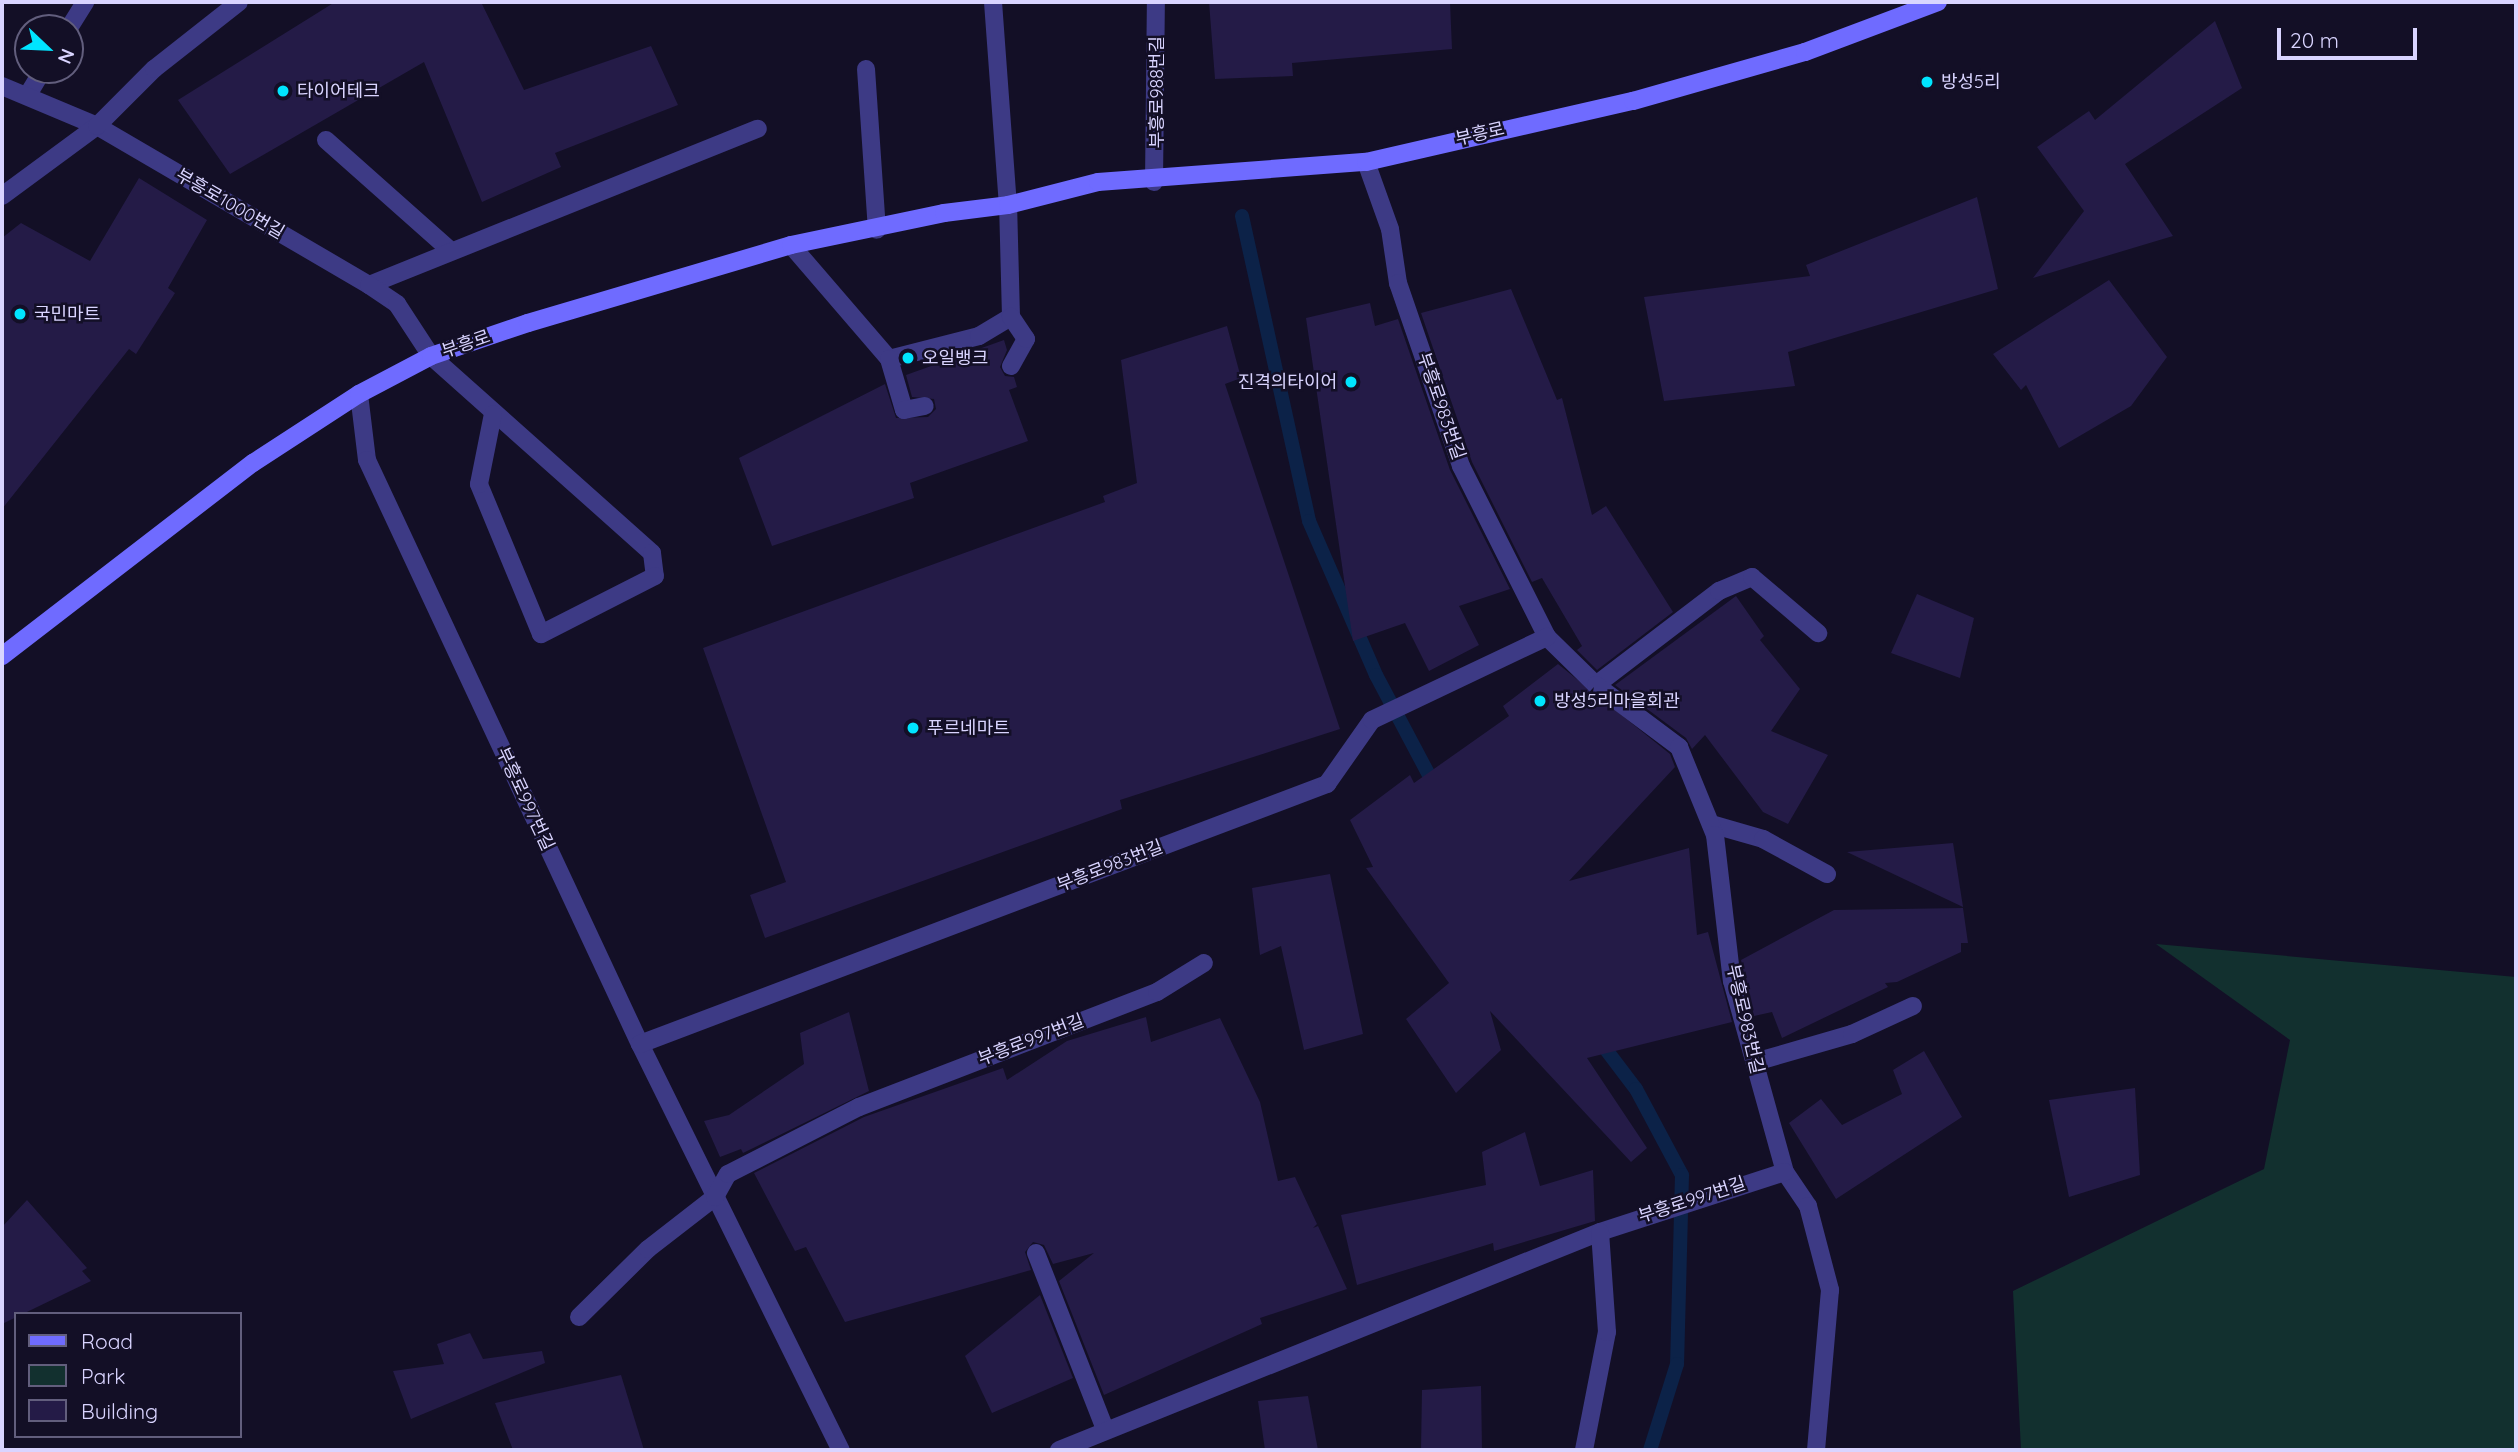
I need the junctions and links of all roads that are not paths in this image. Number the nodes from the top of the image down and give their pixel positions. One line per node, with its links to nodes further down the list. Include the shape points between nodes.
1 (239, 2): 9 (street, via 154,69)
2 (993, 2): 15 (street)
3 (1156, 2): 13 (street, 부흥로988번길)
4 (1938, 2): 12 (main road, 부흥로, via 1805,52 1633,101)
5 (866, 69): 16 (street)
6 (34, 84): 8 (street)
7 (2, 86): 8 (street, 부흥로1000번길)
8 (29, 93): 9 (street, 부흥로1000번길)
9 (97, 126): 14 (street); 19 (street, 부흥로1000번길)
10 (758, 129): 18 (street)
11 (326, 140): 18 (street)
12 (1366, 162): 13 (main road, 부흥로); 28 (street, 부흥로983번길, via 1390,229 1398,283 1461,466)
13 (1154, 182): 15 (main road, 부흥로, via 1098,182)
14 (2, 196)
15 (1008, 205): 16 (main road, 부흥로, via 944,212); 20 (street)
16 (877, 230): 17 (main road, 부흥로)
17 (791, 245): 21 (main road, 부흥로); 22 (street)
18 (451, 251): 19 (street)
19 (369, 285): 21 (street, 부흥로1000번길, via 397,304)
20 (1012, 317): 22 (street, via 979,336); 23 (street, via 1026,339)
21 (430, 356): 24 (main road, 부흥로); 26 (street, 부흥로1000번길)
22 (889, 359): 25 (street, via 904,410)
23 (1011, 366)
24 (359, 394): 29 (main road, 부흥로, via 253,463); 35 (street, 부흥로997번길, via 367,460)
25 (925, 407)
26 (493, 414): 26 (street, 부흥로1000번길, via 479,484 541,634 655,576 652,553)
27 (1818, 633): 30 (street, via 1752,576 1719,591)
28 (1548, 637): 30 (street, 부흥로983번길); 35 (street, 부흥로983번길, via 1372,720 1326,784)
29 (2, 656)
30 (1596, 685): 31 (street, 부흥로983번길, via 1679,747)
31 (1711, 824): 32 (street, via 1763,839); 36 (street, 부흥로983번길, via 1732,981)
32 (1827, 874)
33 (1204, 963): 38 (street, 부흥로997번길, via 1157,992 859,1107 728,1174)
34 (1913, 1006): 36 (street, via 1852,1034)
35 (640, 1044): 38 (street, 부흥로997번길)
36 (1755, 1062): 37 (street, 부흥로983번길)
37 (1786, 1172): 39 (street, 부흥로997번길, via 1714,1191); 46 (street, 부흥로983번길, via 1808,1206 1830,1290)
38 (715, 1196): 41 (street, 부흥로997번길, via 648,1249); 43 (street, 부흥로997번길)
39 (1600, 1232): 42 (street, 부흥로997번길); 45 (street, via 1607,1332)
40 (1036, 1253): 42 (street)
41 (579, 1317)
42 (1105, 1429): 44 (street, 부흥로997번길)
43 (841, 1450)
44 (1059, 1450)
45 (1584, 1450)
46 (1816, 1450)

